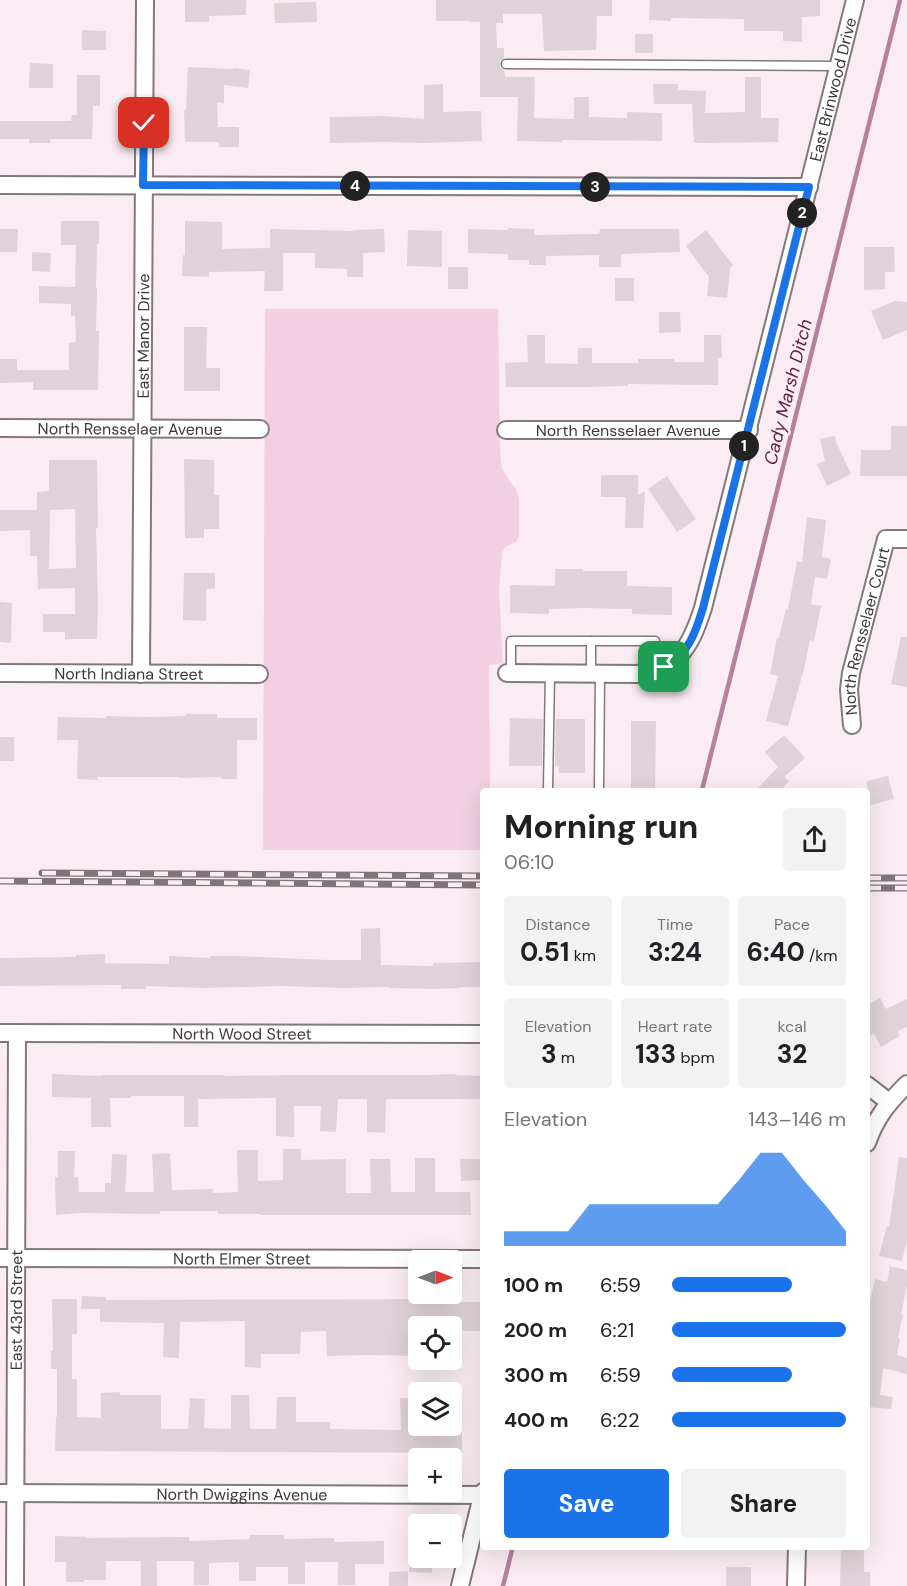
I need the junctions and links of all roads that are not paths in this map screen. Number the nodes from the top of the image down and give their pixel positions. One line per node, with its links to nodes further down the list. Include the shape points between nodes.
1 (145, 0): 6 (street, East Manor Drive)
2 (855, 0): 4 (street, East Brinwood Drive)
3 (506, 64): 4 (lane)
4 (839, 66): 7 (street, East Brinwood Drive)
5 (0, 185): 6 (street)
6 (143, 185): 7 (street); 9 (street, East Manor Drive)
7 (809, 187): 12 (street, East Brinwood Drive)
8 (0, 428): 9 (street, North Rensselaer Avenue)
9 (143, 429): 10 (street, North Rensselaer Avenue); 19 (street, East Manor Drive)
10 (260, 429)
11 (506, 430): 12 (street, North Rensselaer Avenue)
12 (748, 430): 21 (street, East Brinwood Drive, via 691,641 674,661 650,672)
13 (907, 539): 22 (street, North Rensselaer Court, via 886,539 851,672)
14 (591, 641): 15 (lane); 17 (lane, via 511,641); 21 (lane)
15 (654, 641)
16 (0, 673): 19 (street, North Indiana Street)
17 (509, 673): 18 (street)
18 (550, 673): 21 (street); 23 (lane)
19 (141, 674): 20 (street, North Indiana Street)
20 (259, 674)
21 (595, 674): 24 (lane)
22 (852, 725)
23 (548, 788)
24 (599, 788)
25 (0, 1033): 26 (street, North Wood Street)
26 (17, 1033): 27 (street, North Wood Street); 32 (street, East 43rd Street)
27 (480, 1034)
28 (907, 1084): 30 (street)
29 (870, 1087): 30 (street)
30 (889, 1102): 31 (street)
31 (870, 1134)
32 (8, 1258): 33 (street, North Elmer Street); 34 (street, East 43rd Street)
33 (480, 1259)
34 (8, 1493): 35 (street, North Dwiggins Avenue); 38 (street, East 43rd Street)
35 (480, 1493)
36 (480, 1505): 39 (street)
37 (797, 1550): 40 (street)
38 (15, 1586)
39 (460, 1586)
40 (796, 1586)

